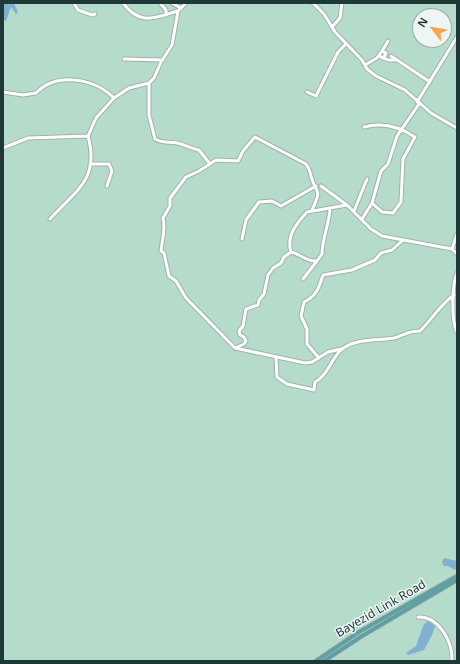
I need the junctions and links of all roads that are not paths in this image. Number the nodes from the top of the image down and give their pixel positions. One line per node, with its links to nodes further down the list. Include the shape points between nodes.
1 (74, 3): 10 (street, via 78,10)
2 (123, 3): 11 (street, via 130,13 141,18 153,19)
3 (160, 3): 11 (street, via 166,10)
4 (172, 3): 8 (street)
5 (186, 3): 8 (street)
6 (313, 3): 12 (street)
7 (342, 3): 12 (street, via 340,18)
8 (182, 8): 9 (street)
9 (178, 11): 11 (street); 19 (street, via 172,45)
10 (95, 14)
11 (166, 15)
12 (332, 27): 15 (street)
13 (457, 37): 22 (street)
14 (388, 41): 16 (street)
15 (346, 44): 21 (street); 25 (street, via 338,52 316,96)
16 (382, 51): 20 (street, via 386,53 383,57); 21 (street, via 377,58)
17 (391, 56): 20 (street)
18 (124, 59): 19 (street)
19 (163, 60): 23 (street)
20 (396, 60): 22 (street)
21 (365, 65): 27 (street, via 376,76 405,90)
22 (430, 82): 27 (street)
23 (149, 83): 26 (street, via 129,88); 34 (street, via 149,115 155,139 162,143 174,142 199,150)
24 (3, 92): 26 (street, via 22,95 36,93 58,81 78,80 103,88)
25 (308, 92)
26 (114, 98): 31 (street, via 96,118)
27 (418, 103): 29 (street); 30 (street)
28 (364, 128): 29 (street, via 384,125)
29 (402, 128): 39 (street, via 393,145 388,164 381,171); 39 (street, via 415,137 403,159 401,202 394,213 382,212)
30 (457, 128)
31 (88, 136): 32 (street, via 28,138); 33 (street)
32 (3, 148)
33 (90, 164): 36 (street, via 109,164 112,171); 44 (street, via 86,181)
34 (210, 164): 37 (street, via 216,160 238,161 254,137 306,164 311,170); 57 (street, via 186,177 170,198 170,206 163,218 166,228 161,251 164,253 169,276 176,281 186,298)
35 (367, 179): 43 (street)
36 (107, 186)
37 (316, 186): 42 (street, via 319,190 318,197); 47 (street, via 281,206 272,201 259,202 246,220)
38 (321, 186): 40 (street)
39 (372, 203): 45 (street)
40 (347, 205): 41 (street); 43 (street)
41 (330, 209): 42 (street); 52 (street, via 322,254)
42 (312, 210): 50 (street, via 293,228 288,244)
43 (354, 211): 45 (street)
44 (50, 219)
45 (362, 219): 48 (street, via 382,236)
46 (457, 234): 49 (street)
47 (242, 239)
48 (402, 240): 49 (street); 60 (street, via 392,250 381,253 375,260 352,270 323,275 317,292 304,302 301,316 307,330 307,344)
49 (452, 249): 51 (street)
50 (291, 252): 52 (street, via 310,261); 57 (street, via 268,275 264,294 258,305 246,309 243,326 239,331 246,341)
51 (457, 254)
52 (316, 261): 54 (street)
53 (457, 273): 55 (street, via 453,287)
54 (303, 279)
55 (454, 295): 56 (street); 58 (street, via 437,309 420,331 409,331 394,338 359,341)
56 (457, 332)
57 (234, 348): 59 (street)
58 (341, 349): 59 (street, via 315,382 314,390 294,386 277,377); 60 (street, via 328,352)
59 (276, 357): 60 (street, via 305,363)
60 (319, 358)
61 (457, 576): 64 (main road, Bayezid Link Road)
62 (457, 580): 64 (main road, Bayezid Link Road)
63 (418, 617): 68 (street, via 438,624 452,650)
64 (360, 634): 65 (main road, Bayezid Link Road)
65 (348, 642): 66 (main road, Bayezid Link Road); 67 (main road, Bayezid Link Road)
66 (316, 661)
67 (324, 661)
68 (452, 661)

